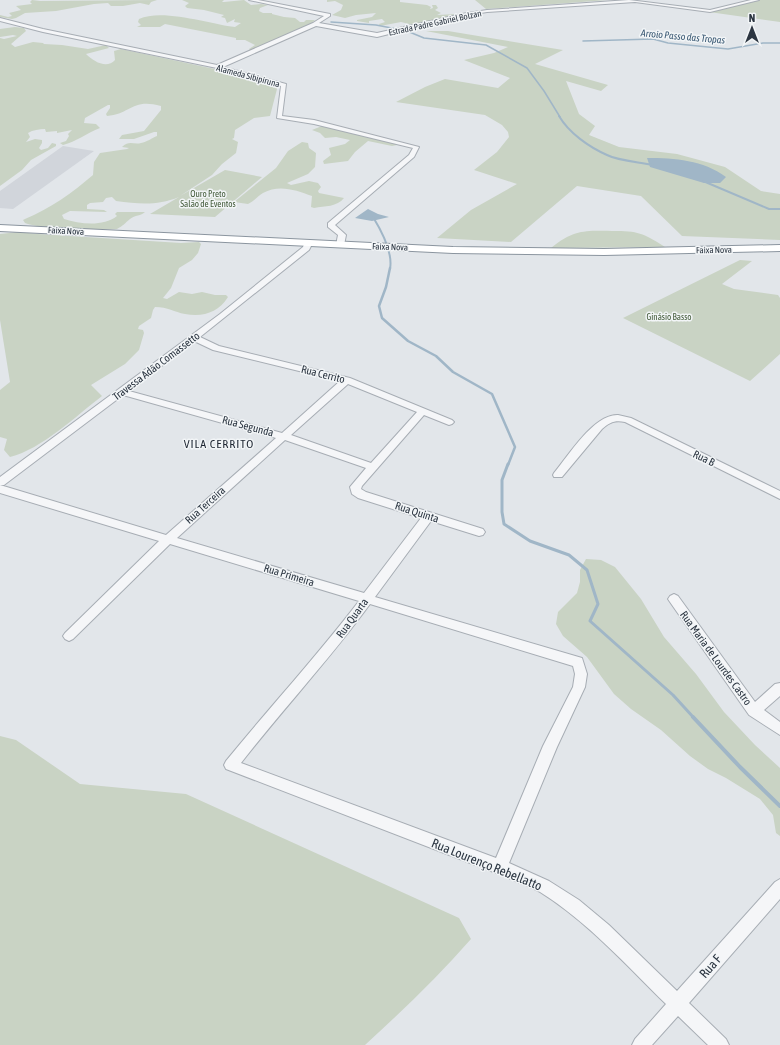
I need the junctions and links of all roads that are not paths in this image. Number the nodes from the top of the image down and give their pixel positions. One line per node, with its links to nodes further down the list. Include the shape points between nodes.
1 (251, 0): 4 (street, via 328,15)
2 (757, 0): 4 (street, Estrada Padre Gabriel Bolzan, via 710,11 635,1 487,12 462,15 377,36)
3 (0, 19): 5 (street, Alameda Sibipiruna, via 104,44)
4 (315, 24): 5 (street)
5 (218, 67): 8 (street, Alameda Sibipiruna, via 284,85 279,117 314,122 417,148 412,156 331,225 342,235)
6 (0, 228): 7 (highway, Faixa Nova)
7 (308, 244): 8 (highway, Faixa Nova); 10 (street, Travessa Adão Comassetto)
8 (340, 245): 9 (highway, Faixa Nova, via 537,252)
9 (780, 248)
10 (194, 338): 11 (street, Rua Cerrito, via 216,348); 12 (street, Travessa Adão Comassetto)
11 (347, 380): 13 (street, Rua Cerrito); 15 (street, Rua Terceira)
12 (122, 392): 15 (street, Rua Segunda); 18 (street, Travessa Adão Comassetto)
13 (423, 411): 14 (street, Rua Cerrito); 16 (street)
14 (448, 422)
15 (282, 436): 16 (street, Rua Segunda); 23 (street, Rua Terceira)
16 (373, 467): 21 (street, Rua Quinta, via 355,487 356,491)
17 (558, 474): 20 (street, Rua B, via 608,420 618,418 628,420)
18 (0, 482)
19 (0, 489): 23 (street, Rua Primeira)
20 (780, 495)
21 (429, 515): 22 (street, Rua Quinta); 24 (street, Rua Quarta)
22 (479, 532)
23 (168, 539): 24 (street, Rua Primeira); 26 (street, Rua Terceira)
24 (366, 598): 30 (street, Rua Quarta, via 341,634); 31 (street, Rua Primeira, via 578,662 581,674 579,687 550,746)
25 (674, 598): 28 (street, Rua Maria de Lourdes Castro)
26 (69, 636)
27 (780, 688): 28 (street)
28 (754, 711): 29 (street, Rua Maria de Lourdes Castro)
29 (780, 729)
30 (231, 765): 31 (street, Rua Lourenço Rebellatto)
31 (500, 867): 33 (street, Rua Lourenço Rebellatto, via 544,886 573,906 603,931)
32 (780, 887): 33 (street, Rua F)
33 (677, 1003): 34 (street, Rua F); 35 (street, Rua Lourenço Rebellatto)
34 (641, 1045)
35 (720, 1045)

